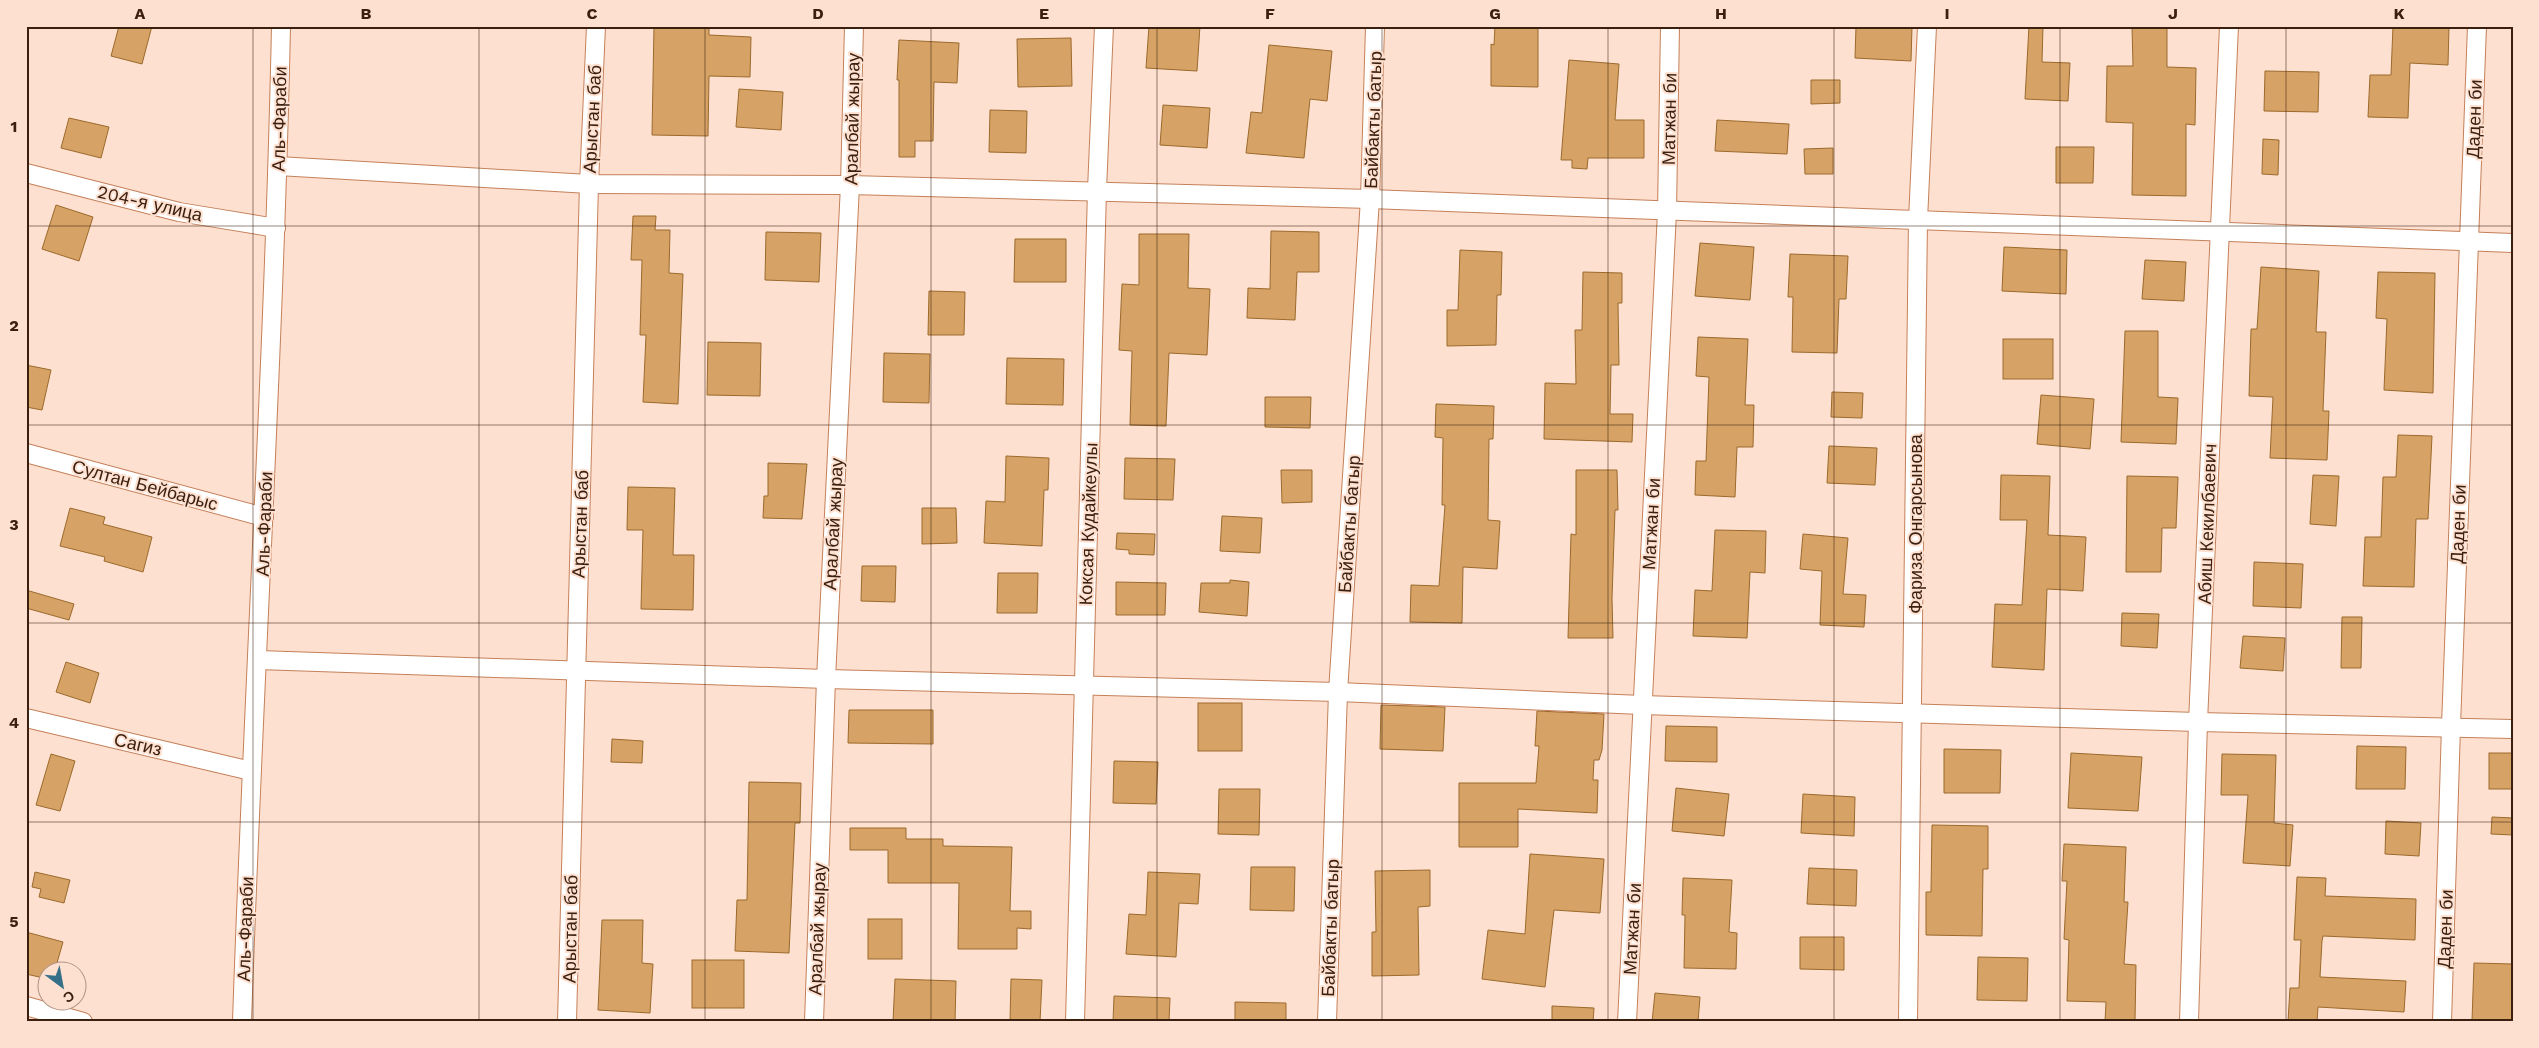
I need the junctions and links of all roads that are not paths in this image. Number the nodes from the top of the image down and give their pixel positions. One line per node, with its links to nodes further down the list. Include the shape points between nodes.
1 (281, 26): 10 (street, Аль-Фараби)
2 (596, 26): 12 (street, Арыстан баб)
3 (854, 26): 13 (street, Аралбай жырау)
4 (1104, 26): 14 (street, Коксая Кудайкеулы)
5 (1375, 26): 15 (street, Байбакты батыр)
6 (1670, 26): 16 (street, Матжан би)
7 (1928, 26): 17 (street, Фариза Онгарсынова)
8 (2229, 26): 19 (street, Абиш Кекилбаевич)
9 (2477, 26): 20 (street, Даден би)
10 (278, 166): 12 (street); 18 (street, Аль-Фараби)
11 (26, 173): 18 (street, 204-я улица, via 179,212)
12 (589, 184): 13 (street); 25 (street, Арыстан баб)
13 (850, 185): 14 (street); 26 (street, Аралбай жырау)
14 (1097, 190): 15 (street); 27 (street, Коксая Кудайкеулы)
15 (1370, 199): 16 (street); 28 (street, Байбакты батыр)
16 (1667, 212): 17 (street); 29 (street, Матжан би)
17 (1918, 220): 19 (street); 30 (street, Фариза Онгарсынова)
18 (276, 228): 23 (street, Аль-Фараби)
19 (2219, 233): 20 (street); 32 (street, Абиш Кекилбаевич)
20 (2469, 241): 21 (street); 33 (street, Даден би)
21 (2513, 243)
22 (26, 453): 23 (street, Султан Бейбарыс)
23 (264, 517): 24 (street, Аль-Фараби)
24 (258, 660): 25 (street); 35 (street, Аль-Фараби)
25 (576, 671): 26 (street); 39 (street, Арыстан баб)
26 (826, 679): 27 (street); 40 (street, Аралбай жырау)
27 (1083, 686): 28 (street); 41 (street, Коксая Кудайкеулы)
28 (1338, 692): 29 (street); 42 (street, Байбакты батыр)
29 (1642, 705): 30 (street); 43 (street, Матжан би)
30 (1913, 714): 32 (street); 44 (street, Фариза Онгарсынова)
31 (26, 718): 35 (street, Сагиз)
32 (2198, 722): 33 (street); 45 (street, Абиш Кекилбаевич)
33 (2450, 726): 34 (street); 46 (street, Даден би)
34 (2513, 729)
35 (251, 771): 38 (street, Аль-Фараби)
36 (26, 1006): 37 (street)
37 (82, 1022)
38 (242, 1022)
39 (567, 1022)
40 (814, 1022)
41 (1075, 1022)
42 (1327, 1022)
43 (1628, 1022)
44 (1908, 1022)
45 (2189, 1022)
46 (2442, 1022)

